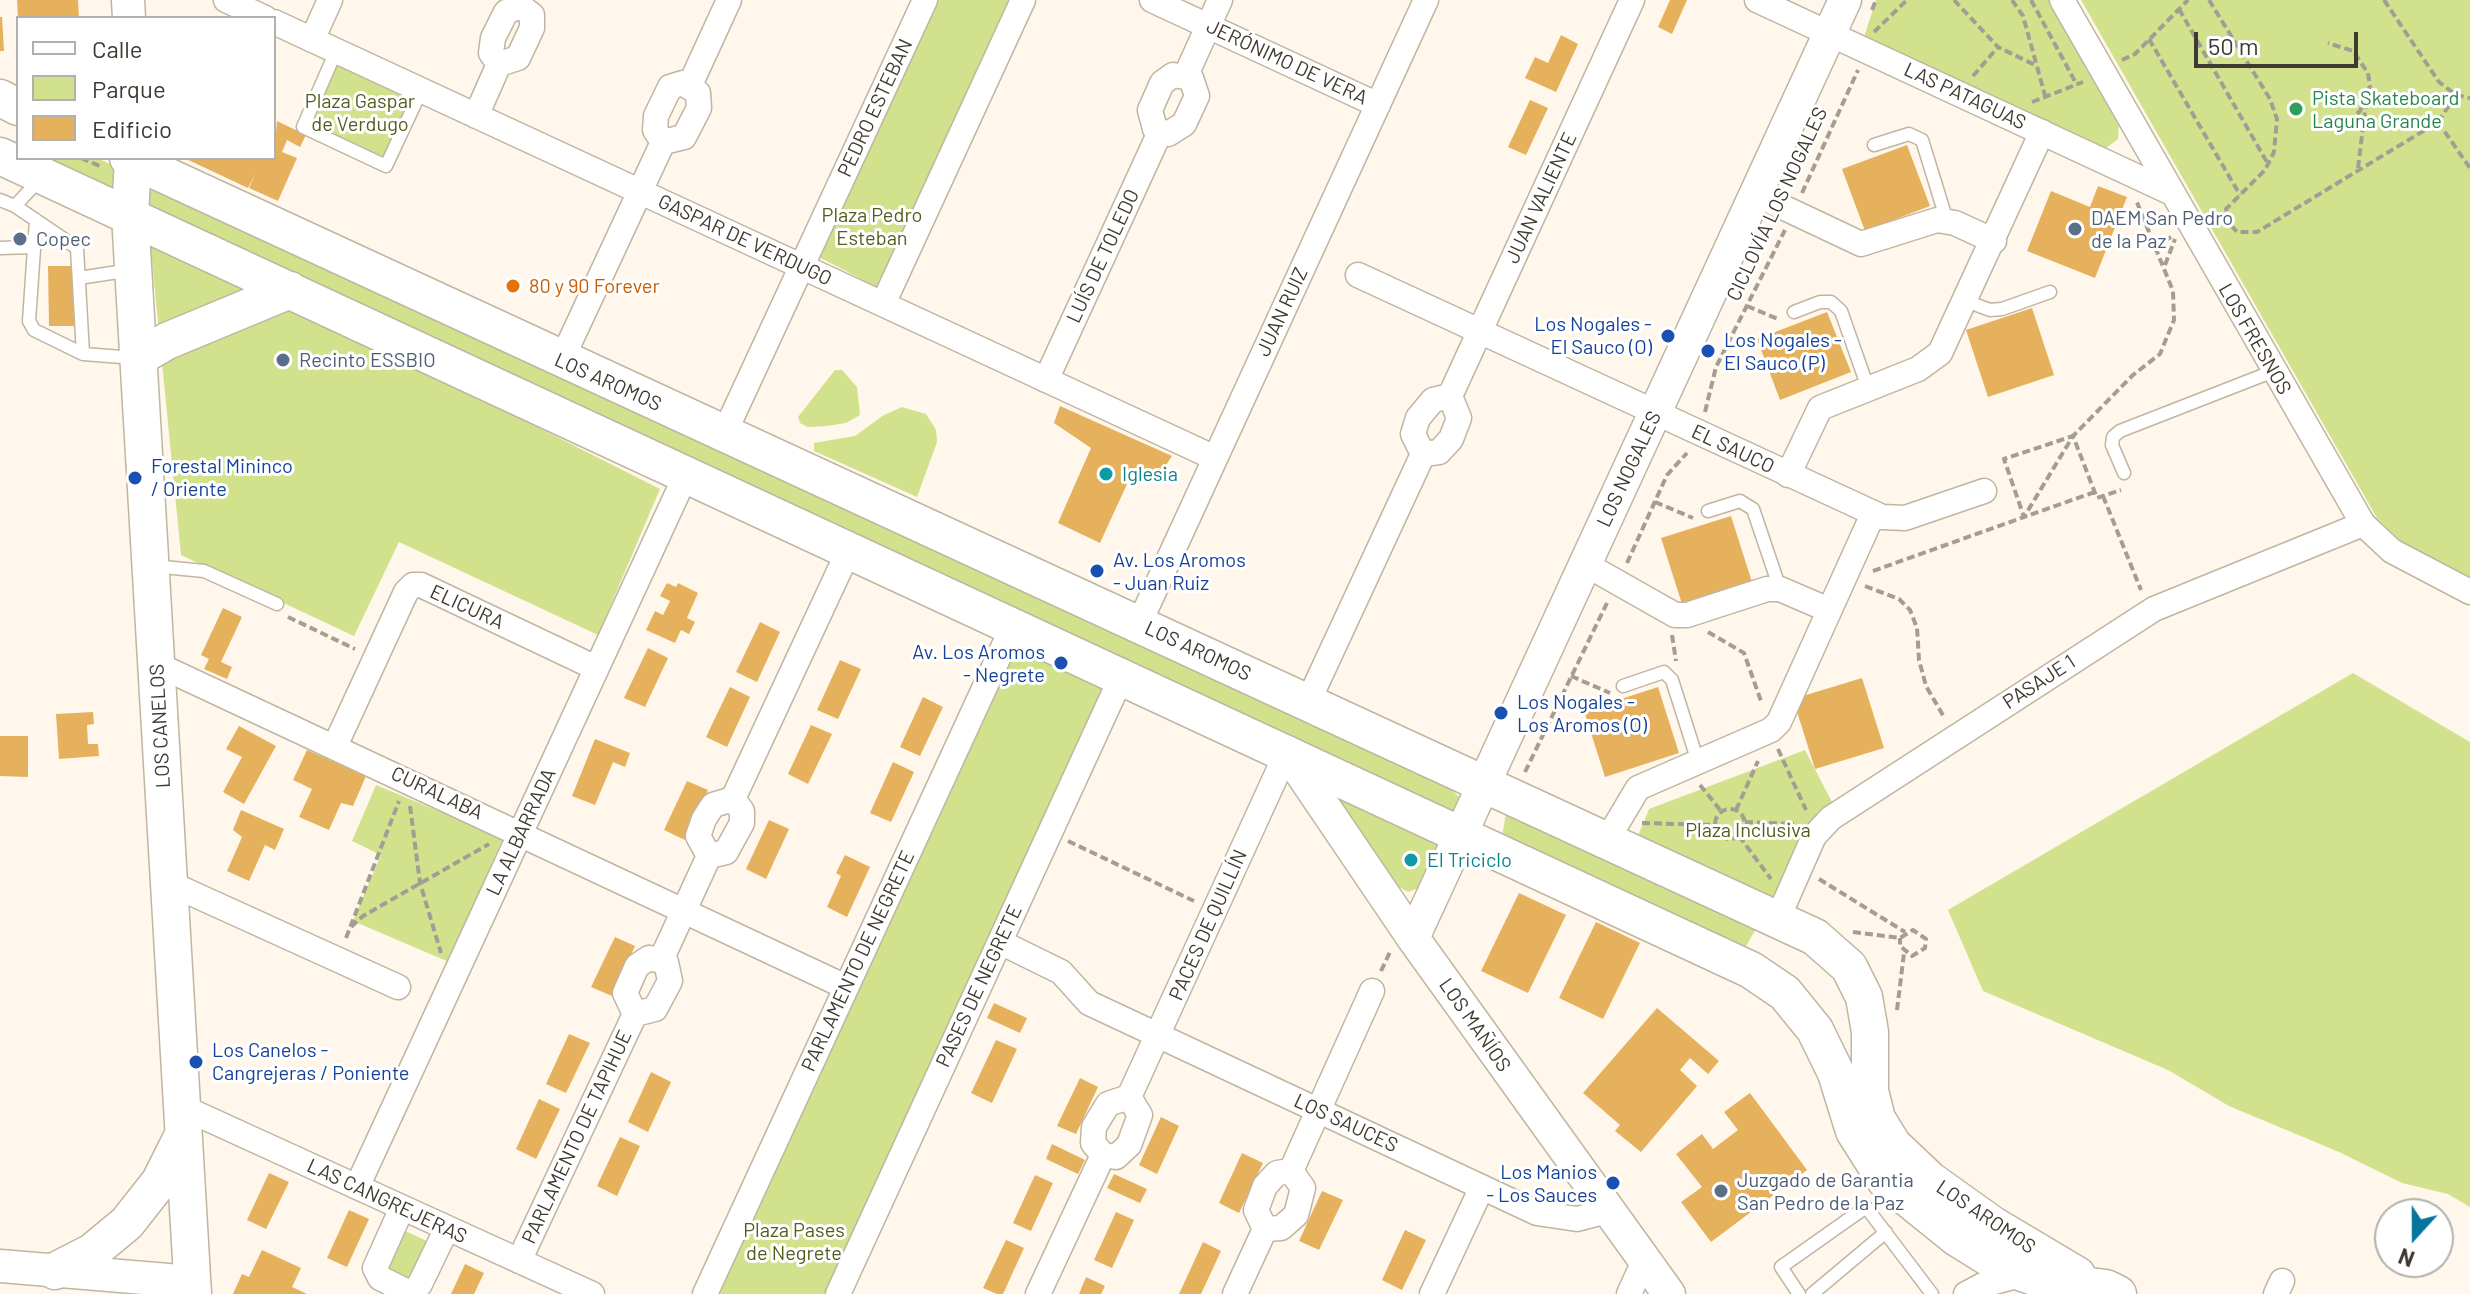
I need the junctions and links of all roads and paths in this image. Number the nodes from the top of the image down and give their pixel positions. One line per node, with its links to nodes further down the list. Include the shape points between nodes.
1 (226, 0): 23 (street)
2 (330, 0): 28 (street)
3 (729, 0): 38 (street)
4 (925, 0): 76 (street, PEDRO ESTEBAN)
5 (1023, 0): 84 (street)
6 (1152, 0): 25 (street, JERÓNIMO DE VERA)
7 (1220, 0): 25 (street)
8 (1426, 0): 46 (street, JUAN RUIZ)
9 (1632, 0): 87 (street, JUAN VALIENTE)
10 (1757, 0): 26 (street, LAS PATAGUAS)
11 (1876, 0): 22 (path)
12 (1907, 0): 31 (path, CICLOVÍA LOS NOGALES, via 1879,24)
13 (1954, 0): 30 (path)
14 (2012, 0): 33 (path, via 2023,16)
15 (2031, 0): 39 (path)
16 (2062, 0): 34 (street, LOS FRESNOS)
17 (2188, 0): 21 (path)
18 (2209, 0): 57 (path, via 2274,109 2276,141)
19 (2384, 0): 41 (path, via 2439,82)
20 (527, 4): 47 (street, via 533,24 521,55 499,64)
21 (2179, 9): 27 (path); 57 (path)
22 (1860, 15): 26 (street, LOS NOGALES); 31 (path)
23 (261, 16)
24 (276, 23): 28 (street, GASPAR DE VERDUGO)
25 (1208, 26): 35 (street); 46 (street, JERÓNIMO DE VERA)
26 (1829, 33): 31 (street, LAS PATAGUAS); 63 (street, LOS NOGALES)
27 (2149, 39): 34 (path, via 2135,54); 64 (path)
28 (312, 40): 32 (street, GASPAR DE VERDUGO)
29 (2328, 43): 44 (path, via 2353,51 2362,61 2370,86)
30 (1998, 47): 33 (path); 37 (path, via 1971,78)
31 (1871, 48): 36 (path); 51 (street, LAS PATAGUAS); 68 (path, CICLOVÍA LOS NOGALES)
32 (336, 51): 40 (street, GASPAR DE VERDUGO); 40 (lane, via 303,127 386,166)
33 (2037, 66): 43 (path)
34 (2103, 71): 39 (path); 62 (street, LOS FRESNOS)
35 (1186, 75): 50 (street, via 1167,78 1150,110 1151,123); 50 (street, via 1197,96 1175,133)
36 (1872, 76)
37 (1985, 84)
38 (690, 85): 52 (street, via 700,101 689,132 678,141); 52 (street, via 676,84 666,92 654,123)
39 (2077, 85): 43 (path)
40 (421, 91): 47 (street, GASPAR DE VERDUGO)
41 (2456, 95): 42 (path); 48 (path)
42 (2470, 98)
43 (2046, 99): 45 (path)
44 (2367, 100): 49 (path, via 2350,120); 58 (path)
45 (2025, 102)
46 (1378, 105): 102 (street, JUAN RUIZ)
47 (476, 116): 61 (street, GASPAR DE VERDUGO)
48 (2438, 122): 58 (path); 59 (path)
49 (2324, 126)
50 (1160, 132): 93 (street, LUÍS DE TOLEDO)
51 (2042, 132): 62 (street, LAS PATAGUAS); 73 (street)
52 (663, 142): 61 (street)
53 (1874, 145): 71 (lane, via 1909,134 1922,140)
54 (0, 156): 60 (main road, LOS AROMOS)
55 (132, 160): 69 (main road, LOS CANELOS)
56 (134, 160): 90 (main road, LOS AROMOS)
57 (2268, 164): 64 (path)
58 (2358, 168): 64 (path, via 2257,232 2244,234 2228,222 2229,204)
59 (2470, 168)
60 (43, 176): 67 (lane); 69 (main road, LOS AROMOS)
61 (640, 192): 76 (street, GASPAR DE VERDUGO); 90 (street)
62 (2172, 193): 91 (street, LOS FRESNOS)
63 (1755, 194): 68 (street); 96 (street, LOS NOGALES)
64 (2240, 195)
65 (2135, 198): 77 (path)
66 (0, 200): 67 (lane)
67 (15, 206): 70 (lane)
68 (1793, 213): 71 (street, via 1861,244); 85 (path, CICLOVÍA LOS NOGALES)
69 (130, 215): 78 (main road, LOS CANELOS); 81 (main road, LOS AROMOS)
70 (36, 220): 74 (lane); 80 (lane, via 77,248)
71 (1947, 221): 73 (street)
72 (2177, 234): 77 (path)
73 (1994, 241): 83 (street)
74 (34, 247): 75 (lane); 88 (lane, via 29,321 34,330)
75 (0, 248)
76 (802, 266): 84 (street, GASPAR DE VERDUGO); 99 (street, PEDRO ESTEBAN)
77 (2164, 267): 100 (path, via 2173,291 2174,320 2167,341 2155,360)
78 (133, 270): 80 (lane); 89 (main road, LOS CANELOS)
79 (1358, 275): 87 (street, EL SAUCO)
80 (79, 278): 88 (lane)
81 (290, 290): 89 (main road); 97 (main road, LOS AROMOS)
82 (2050, 292): 83 (lane, via 2002,309)
83 (1966, 301): 94 (street, via 1934,360)
84 (883, 304): 93 (street, GASPAR DE VERDUGO)
85 (1747, 306): 86 (path, via 1788,323); 98 (path, CICLOVÍA LOS NOGALES, via 1716,367)
86 (1794, 312): 94 (lane, via 1820,302 1831,302 1841,311)
87 (1480, 332): 95 (street, JUAN VALIENTE); 96 (street, EL SAUCO)
88 (83, 354): 89 (lane)
89 (138, 358): 116 (main road, LOS CANELOS)
90 (561, 361): 92 (main road, LOS AROMOS)
91 (2274, 371): 103 (lane, via 2120,431 2112,445); 113 (street, LOS FRESNOS)
92 (604, 380): 97 (main road); 99 (main road, LOS AROMOS)
93 (1046, 380): 102 (street, GASPAR DE VERDUGO)
94 (1868, 388): 104 (street, via 1820,408)
95 (1450, 396): 101 (street, via 1433,400 1418,418 1413,434); 101 (street, via 1458,409 1457,427 1444,449)
96 (1654, 413): 98 (street, EL SAUCO); 115 (street, LOS NOGALES)
97 (583, 428): 105 (main road, LOS AROMOS)
98 (1696, 432): 104 (street, EL SAUCO); 109 (path, CICLOVÍA LOS NOGALES)
99 (724, 434): 117 (main road, LOS AROMOS)
100 (2073, 436): 107 (path); 112 (path); 112 (path, via 2004,459)
101 (1423, 454): 134 (street)
102 (1215, 458): 125 (street, JUAN RUIZ)
103 (2124, 473): 108 (path, via 2129,487)
104 (1788, 475): 111 (street, EL SAUCO)
105 (685, 477): 114 (main road, LOS AROMOS); 129 (street, LA ALBARRADA)
106 (1984, 491): 111 (street, EL SAUCO, via 1905,518)
107 (2095, 492): 108 (path, via 2097,498); 112 (path)
108 (2103, 496): 122 (path, via 2136,582)
109 (1655, 502): 110 (path, via 1693,518); 118 (path, CICLOVÍA LOS NOGALES)
110 (1708, 511): 119 (lane, via 1740,501 1753,509)
111 (1873, 514): 123 (street)
112 (2024, 517): 136 (path, via 1871,572 1860,584 1899,599 1910,610 1926,686)
113 (2363, 524): 120 (street, LOS FRESNOS, via 2392,551); 122 (street, PASAJE 1)
114 (848, 552): 126 (main road, LOS AROMOS); 142 (street, PARLAMENTO DE TAPIHUE)
115 (1585, 564): 118 (street); 141 (street, LOS NOGALES)
116 (150, 566): 121 (lane, via 204,571); 128 (main road, LOS CANELOS)
117 (1036, 576): 125 (main road, LOS AROMOS); 126 (main road)
118 (1617, 582): 124 (street); 131 (path, CICLOVÍA LOS NOGALES)
119 (1780, 589): 123 (street); 124 (street)
120 (2470, 592)
121 (277, 604): 127 (path, via 290,620)
122 (2154, 609): 136 (street, PASAJE 1)
123 (1829, 610): 135 (street)
124 (1676, 614): 130 (path, via 1668,623 1678,656 1674,668); 135 (path, via 1744,653)
125 (1139, 624): 134 (main road, LOS AROMOS)
126 (1012, 628): 132 (main road, LOS AROMOS); 172 (street, PARLAMENTO DE NEGRETE)
127 (376, 659): 129 (street, ELICURA, via 406,592 417,585); 137 (street, ELICURA)
128 (156, 664): 137 (street, CURALABA); 155 (main road, LOS CANELOS)
129 (596, 668): 149 (street, LA ALBARRADA)
130 (1664, 672): 133 (lane); 139 (lane, via 1672,680)
131 (1571, 676): 133 (path, via 1611,693); 141 (path, CICLOVÍA LOS NOGALES)
132 (1121, 678): 138 (main road, LOS AROMOS); 150 (street, PASES DE NEGRETE)
133 (1623, 686)
134 (1308, 702): 141 (main road, LOS AROMOS)
135 (1771, 730): 139 (street); 143 (path); 147 (path, via 1793,787)
136 (1955, 737): 147 (street, PASAJE 1)
137 (335, 746): 140 (street, CURALABA)
138 (1287, 752): 151 (main road, LOS AROMOS); 159 (street, PACES DE QUILLÍN); 163 (street, LOS MAÑÍOS)
139 (1692, 764): 144 (path); 148 (street, via 1638,788)
140 (407, 780): 149 (street, CURALABA); 156 (path); 160 (path)
141 (1498, 790): 148 (main road, LOS AROMOS); 151 (street, LOS NOGALES)
142 (733, 799): 153 (street, PARLAMENTO DE TAPIHUE, via 742,811 742,823 726,852); 153 (street, PARLAMENTO DE TAPIHUE, via 713,805 704,819 698,836)
143 (1736, 810): 144 (path); 145 (path)
144 (1721, 811): 146 (path)
145 (1745, 822): 147 (path); 152 (path)
146 (1715, 825): 148 (path); 152 (path, via 1723,838)
147 (1822, 826): 154 (street, PASAJE 1)
148 (1611, 831): 157 (main road, LOS AROMOS)
149 (521, 832): 156 (path); 158 (street, CURALABA); 170 (street, LA ALBARRADA)
150 (1050, 832): 159 (path); 165 (street, PASES DE NEGRETE)
151 (1461, 833): 163 (street, LOS NOGALES); 169 (main road, LOS AROMOS)
152 (1739, 836): 157 (path)
153 (709, 856): 158 (street, PARLAMENTO DE TAPIHUE)
154 (1800, 867): 157 (street, PASAJE 1); 162 (path)
155 (169, 883): 168 (street); 179 (main road, LOS CANELOS)
156 (420, 883): 160 (path); 170 (path)
157 (1782, 908): 169 (main road); 195 (main road, LOS AROMOS, via 1828,946 1857,982 1869,1014 1872,1103 1893,1145 1930,1180 1993,1225 2055,1264)
158 (684, 910): 167 (street, PARLAMENTO DE TAPIHUE); 172 (street, CURALABA)
159 (1214, 910): 176 (street, PACES DE QUILLÍN)
160 (351, 927): 168 (path)
161 (1843, 930): 164 (path)
162 (1905, 932): 164 (path); 166 (path, via 1913,930 1926,939 1920,954)
163 (1413, 938): 185 (street, LOS MAÑÍOS)
164 (1900, 938): 166 (path)
165 (1000, 942): 176 (street, LOS SAUCES, via 1061,972 1089,1003); 198 (street, PASES DE NEGRETE)
166 (1904, 953): 175 (path)
167 (662, 958): 174 (street, PARLAMENTO DE TAPIHUE, via 671,974 660,1003 649,1013); 174 (street, PARLAMENTO DE TAPIHUE, via 642,961 633,973 625,993)
168 (337, 959): 171 (street)
169 (1751, 970): 193 (main road, LOS AROMOS, via 1785,993 1815,1030 1836,1073 1854,1131 1885,1180 1957,1238)
170 (451, 984): 182 (street, LA ALBARRADA)
171 (398, 987)
172 (846, 987): 197 (street, PARLAMENTO DE NEGRETE)
173 (1372, 991): 178 (street)
174 (635, 1014): 189 (street, PARLAMENTO DE TAPIHUE)
175 (1895, 1021)
176 (1158, 1035): 177 (street, PACES DE QUILLÍN); 178 (street, LOS SAUCES)
177 (1129, 1097): 180 (street, PACES DE QUILLÍN, via 1108,1104 1094,1127 1093,1143); 180 (street, via 1140,1115 1129,1145 1116,1157)
178 (1319, 1111): 181 (street); 183 (street, LOS SAUCES)
179 (183, 1121): 182 (street, LAS CANGREJERAS); 192 (main road, via 160,1181 127,1223 92,1252); 194 (main road, LOS CANELOS)
180 (1103, 1155): 199 (street)
181 (1291, 1171): 187 (street, via 1277,1173 1265,1186 1256,1210); 187 (street, via 1303,1188 1296,1215 1281,1228)
182 (357, 1187): 184 (street, LAS CANGREJERAS)
183 (1482, 1187): 185 (street, LOS SAUCES, via 1550,1217 1577,1219); 201 (street)
184 (402, 1208): 186 (street, LAS CANGREJERAS); 186 (street, via 375,1268 380,1278 406,1291 420,1284)
185 (1608, 1211): 190 (street, LOS MAÑÍOS)
186 (447, 1228): 189 (street, LAS CANGREJERAS)
187 (1265, 1229): 200 (street)
188 (1886, 1232): 204 (lane, via 1866,1207 1781,1267); 205 (lane); 206 (lane)
189 (519, 1261): 196 (street, LAS CANGREJERAS)
190 (1644, 1261): 202 (street); 203 (street, LOS MAÑÍOS)
191 (0, 1266): 192 (street)
192 (55, 1271): 194 (street)
193 (2024, 1274): 195 (main road, LOS AROMOS); 207 (street)
194 (193, 1288)
195 (2112, 1291)
196 (592, 1294)
197 (705, 1294)
198 (838, 1294)
199 (1038, 1294)
200 (1235, 1294)
201 (1432, 1294)
202 (1629, 1294)
203 (1669, 1294)
204 (1799, 1294)
205 (1812, 1294)
206 (1932, 1294)
207 (1966, 1294)

